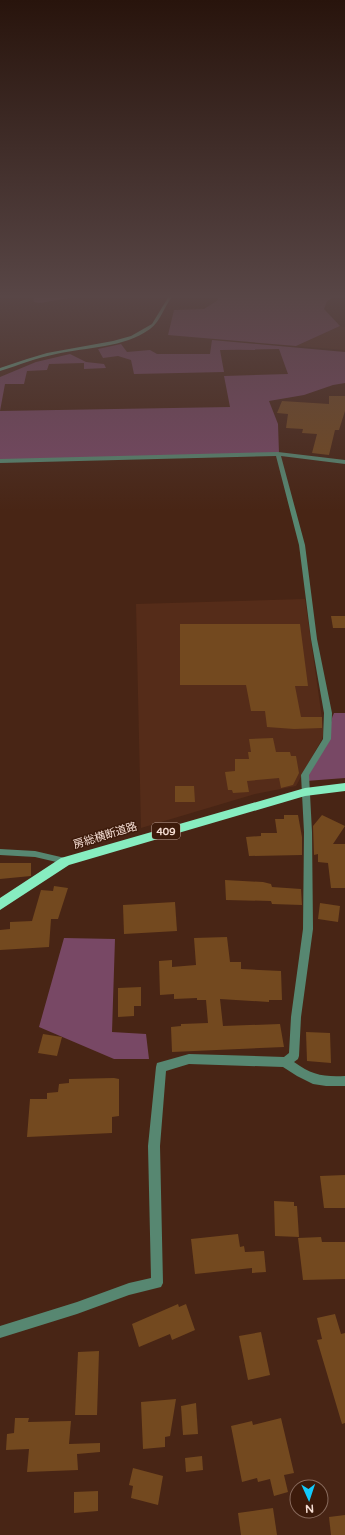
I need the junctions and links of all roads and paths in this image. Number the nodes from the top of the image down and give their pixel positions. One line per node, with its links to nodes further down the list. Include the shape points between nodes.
1 (278, 454): 2 (street); 3 (street); 5 (street, via 302,545 314,639 328,713 327,739 306,775)
2 (0, 461)
3 (345, 462)
4 (345, 787): 5 (highway, 房総横断道路 / 409)
5 (305, 792): 7 (highway, 房総横断道路 / 409); 9 (street, via 308,832 308,929 296,1017 294,1056)
6 (0, 852): 7 (street, via 36,854)
7 (65, 861): 8 (highway, 房総横断道路 / 409)
8 (0, 906)
9 (285, 1062): 10 (street, via 305,1076 323,1082); 11 (street, via 189,1059 161,1067 154,1146 157,1283 129,1289)
10 (345, 1081)
11 (0, 1332)

